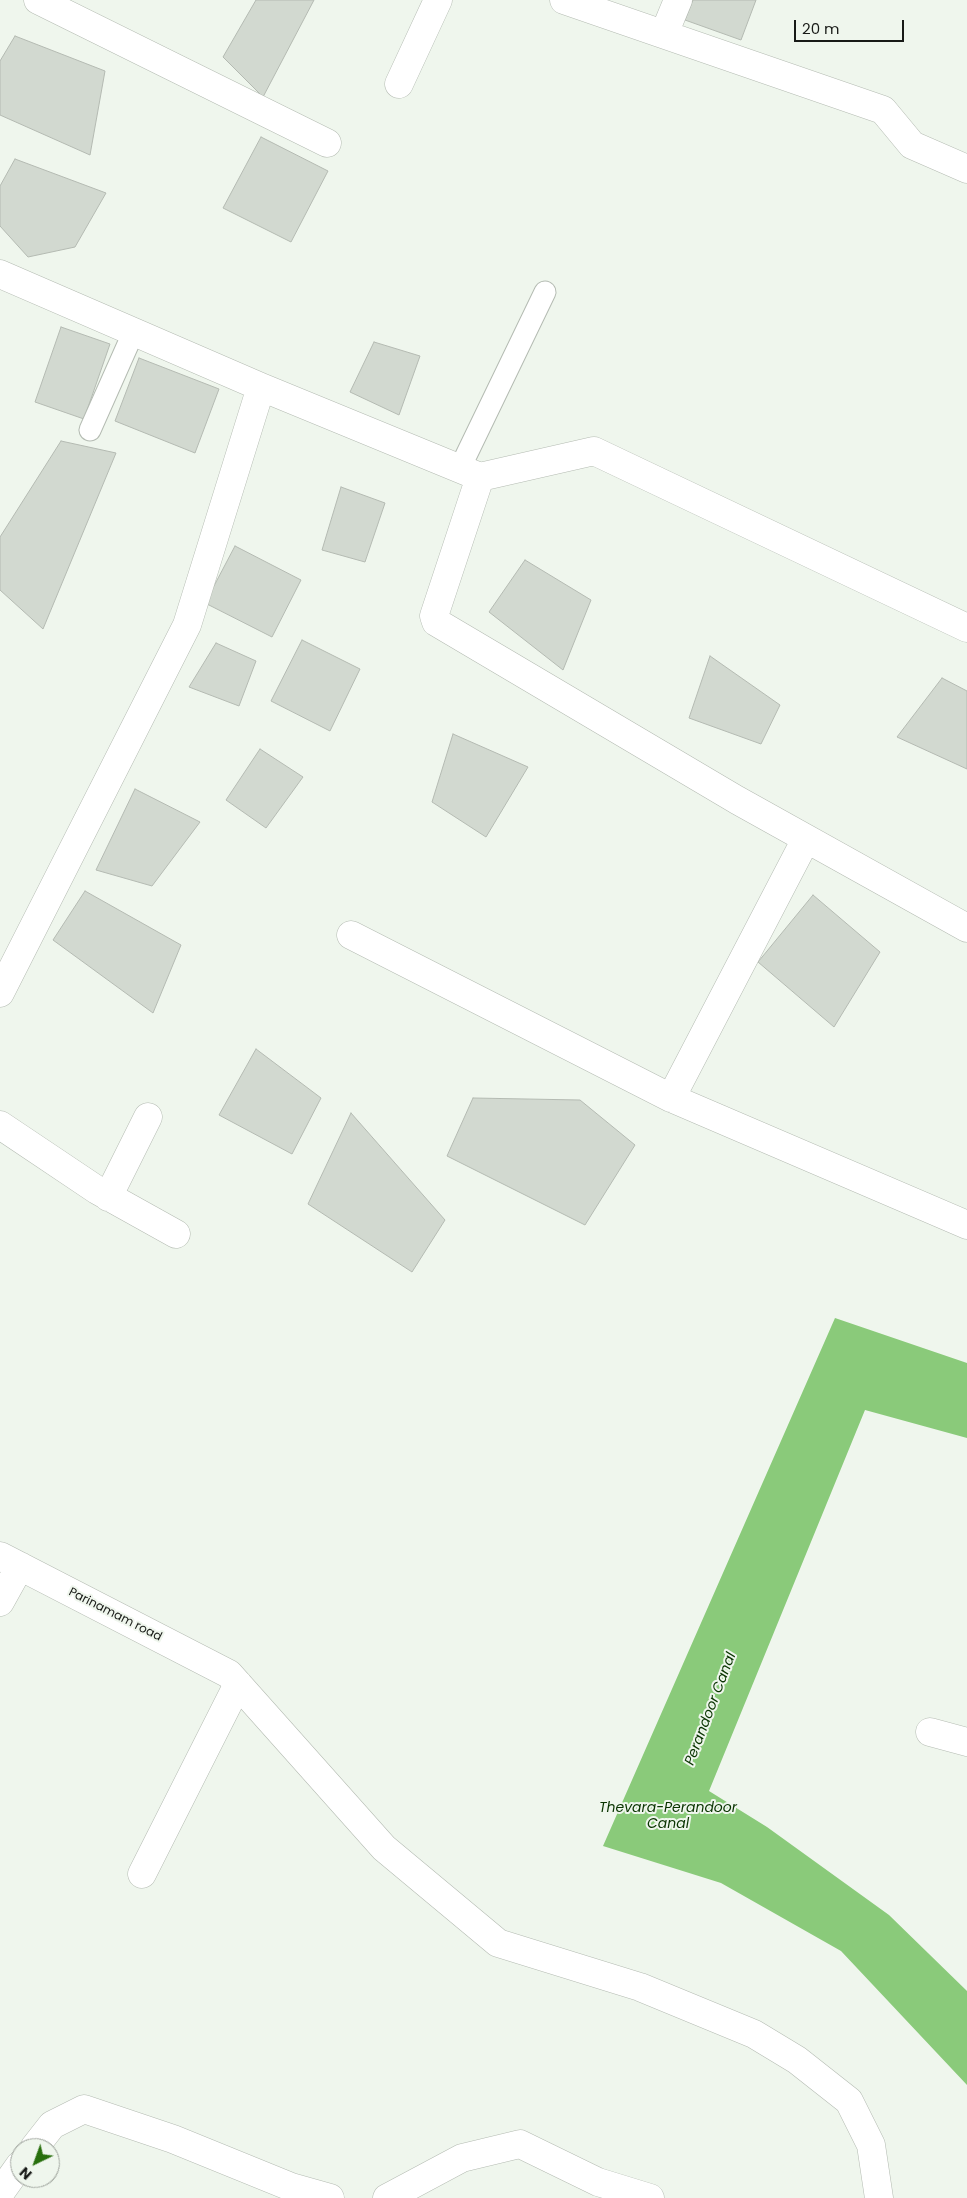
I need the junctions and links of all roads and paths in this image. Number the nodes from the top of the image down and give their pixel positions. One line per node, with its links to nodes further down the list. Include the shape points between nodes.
1 (38, 0): 7 (street)
2 (438, 0): 6 (street)
3 (564, 0): 5 (street)
4 (678, 0): 5 (street)
5 (664, 34): 8 (street, via 883,110 912,146)
6 (399, 84)
7 (327, 143)
8 (967, 169)
9 (0, 274): 11 (street)
10 (545, 292): 14 (lane)
11 (134, 331): 12 (street); 13 (lane)
12 (261, 387): 14 (street); 19 (street, via 187,625)
13 (90, 430)
14 (470, 472): 15 (street, via 594,451); 16 (street, via 434,616 436,622)
15 (967, 628)
16 (806, 839): 17 (street); 20 (street)
17 (967, 928)
18 (351, 934): 20 (street)
19 (0, 992)
20 (671, 1098): 24 (street)
21 (148, 1117): 23 (street)
22 (0, 1125): 23 (street)
23 (108, 1197): 25 (street)
24 (967, 1225)
25 (176, 1234)
26 (10, 1561): 27 (street); 28 (street, Parinamam road)
27 (0, 1602)
28 (234, 1679): 31 (street); 38 (street, via 384,1848 498,1943 640,1987 754,2034 797,2060 849,2101 871,2145)
29 (930, 1732): 30 (street)
30 (967, 1742)
31 (142, 1874)
32 (42, 2138): 35 (street, via 52,2125 84,2109 173,2139 291,2187)
33 (10, 2179): 34 (street)
34 (0, 2193)
35 (330, 2198)
36 (387, 2198): 37 (street, via 462,2158 520,2144 598,2182)
37 (650, 2198)
38 (879, 2198)

